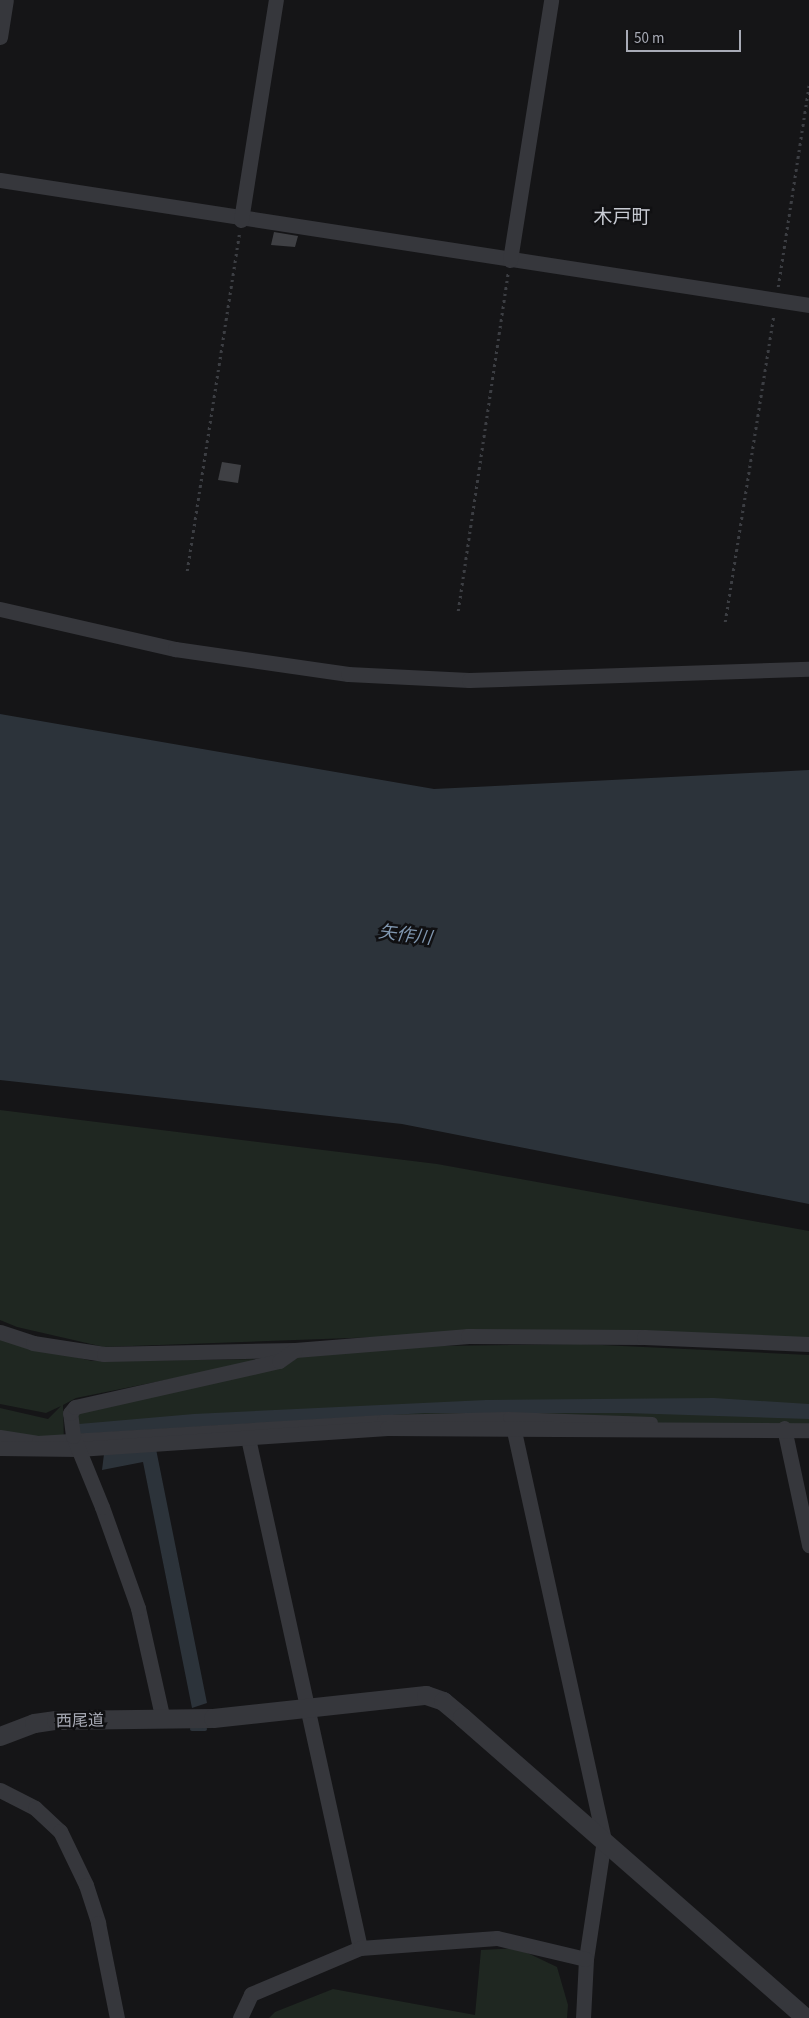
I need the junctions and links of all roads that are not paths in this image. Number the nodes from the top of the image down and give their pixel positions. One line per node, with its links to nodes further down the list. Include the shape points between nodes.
1 (6, 0): 4 (street)
2 (276, 0): 6 (street)
3 (551, 0): 7 (street)
4 (0, 37)
5 (0, 180): 6 (street)
6 (241, 220): 7 (street)
7 (510, 260): 8 (street)
8 (809, 305)
9 (0, 609): 10 (street, via 176,649 348,674 469,680)
10 (809, 669)
11 (0, 1332): 13 (street, via 33,1343 104,1354)
12 (809, 1344): 13 (street, via 468,1336)
13 (295, 1350): 20 (street, via 279,1362 75,1407 70,1413)
14 (809, 1425): 20 (street, via 508,1417)
15 (784, 1428): 16 (street); 17 (street); 22 (street)
16 (809, 1430)
17 (514, 1431): 19 (street, via 387,1428); 27 (street)
18 (0, 1435): 20 (street)
19 (248, 1438): 20 (street); 23 (street)
20 (76, 1443): 21 (street); 24 (street, via 138,1608)
21 (0, 1448)
22 (809, 1545)
23 (306, 1707): 24 (street, 西尾道, via 213,1718); 27 (street, 西尾道, via 426,1695 443,1701); 28 (street)
24 (163, 1720): 25 (street, 西尾道, via 56,1720 34,1723)
25 (0, 1736)
26 (0, 1790): 30 (street, via 35,1808 60,1831 86,1885 98,1923)
27 (604, 1840): 29 (street); 33 (street, 西尾道)
28 (360, 1948): 29 (street, via 497,1938); 31 (street, via 251,1994)
29 (586, 1959): 32 (street)
30 (118, 2018)
31 (240, 2018)
32 (584, 2018)
33 (806, 2018)

